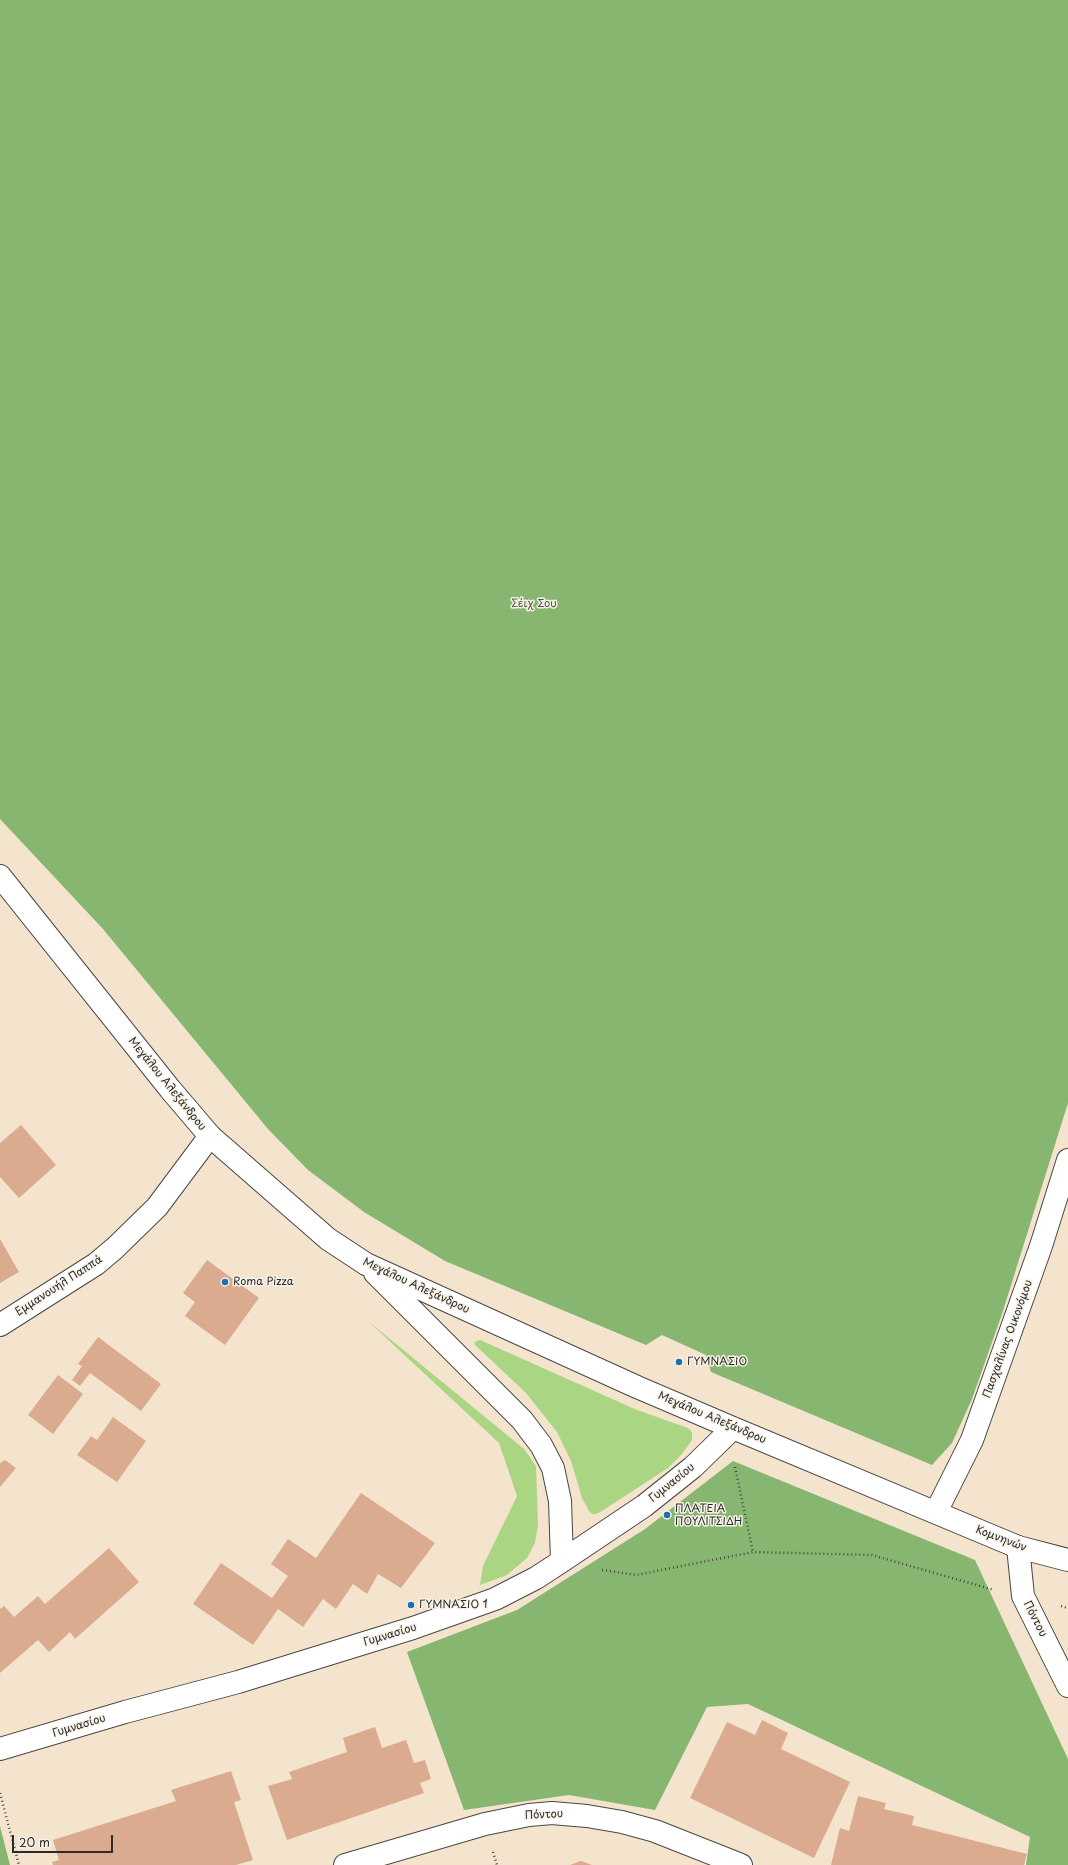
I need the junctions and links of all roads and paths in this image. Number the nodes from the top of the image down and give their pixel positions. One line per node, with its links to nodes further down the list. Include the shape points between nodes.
1 (0, 876): 2 (street, Μεγάλου Αλεξάνδρου)
2 (210, 1136): 4 (street, Μεγάλου Αλεξάνδρου, via 328,1238); 5 (street, Εμμανουήλ Παππά, via 157,1206 115,1248 96,1264)
3 (1068, 1160): 8 (street, Πασχαλίνας Οικονόμου, via 1041,1246 972,1440)
4 (366, 1264): 6 (street, Μεγάλου Αλεξάνδρου); 12 (street, via 522,1420 541,1445 552,1468 560,1501)
5 (0, 1325)
6 (733, 1428): 8 (street, Μεγάλου Αλεξάνδρου); 12 (street, Γυμνασίου, via 663,1492)
7 (733, 1461): 10 (path)
8 (936, 1512): 9 (street, Κομνηνών)
9 (1018, 1547): 11 (street, Κομνηνών); 13 (street, Πόντου)
10 (753, 1552): 12 (path, via 636,1575); 13 (path, via 872,1555 988,1589)
11 (1068, 1560)
12 (561, 1562): 15 (street, Γυμνασίου, via 495,1599 413,1628 238,1682)
13 (1023, 1596): 14 (street, Πόντου)
14 (1068, 1686)
15 (0, 1749)
16 (0, 1794): 17 (path)
17 (19, 1865)
18 (345, 1865): 19 (street, Πόντου, via 485,1824 552,1813 622,1822 654,1831)
19 (741, 1865)

